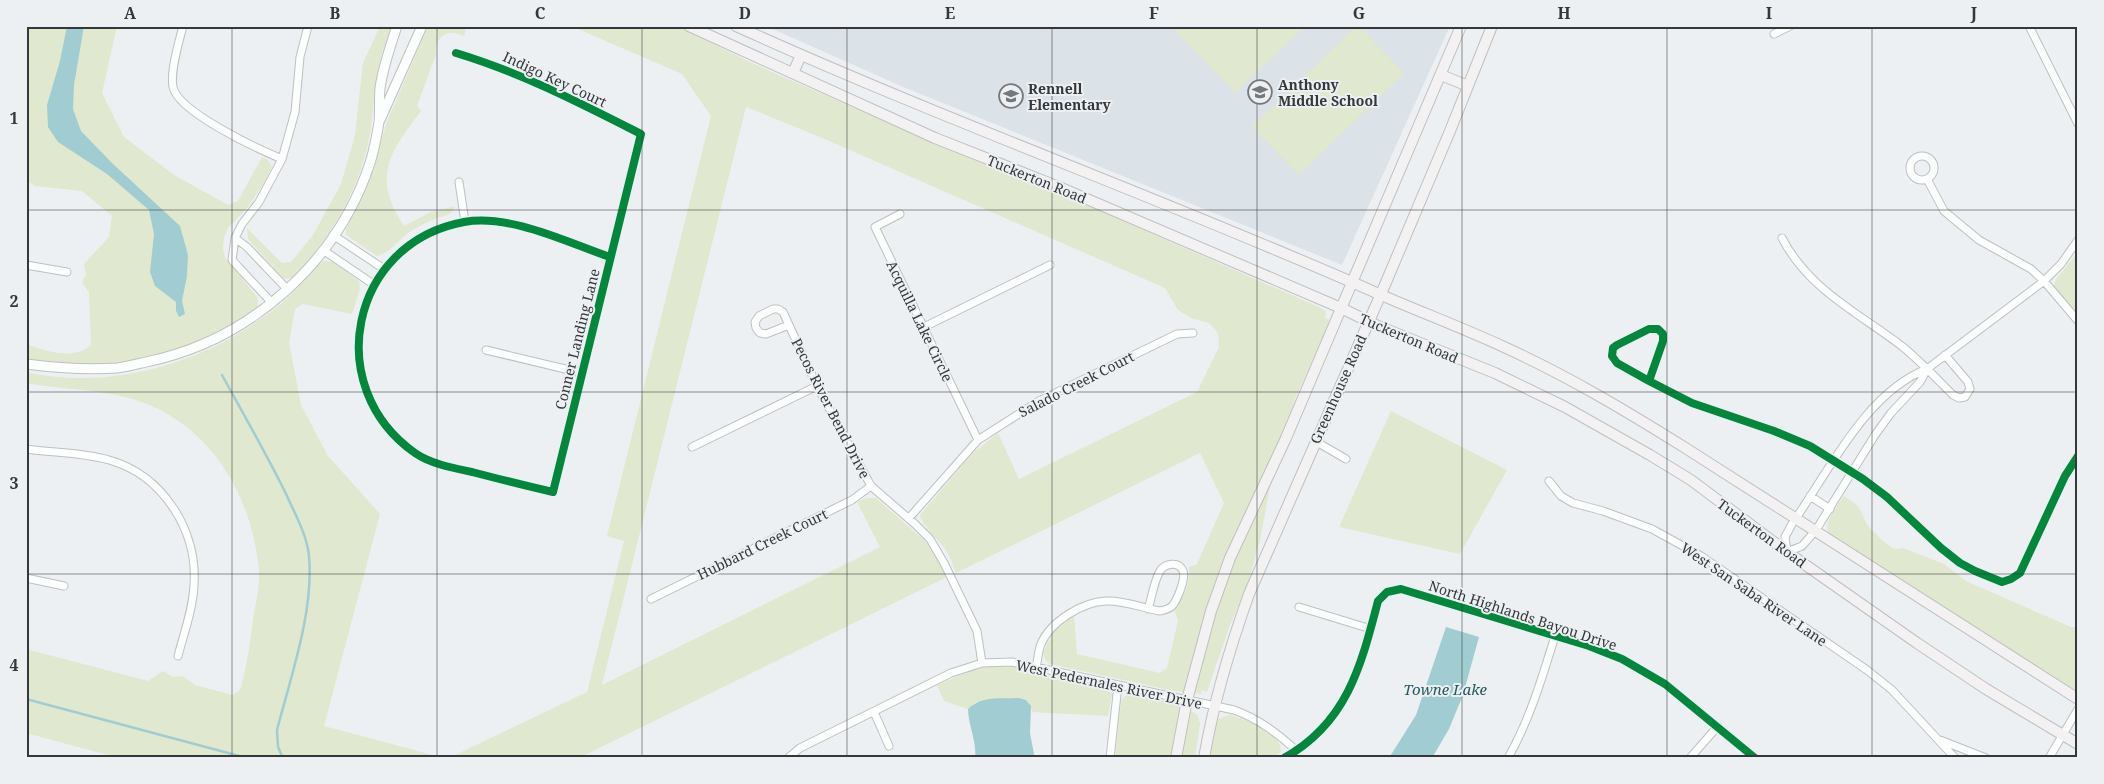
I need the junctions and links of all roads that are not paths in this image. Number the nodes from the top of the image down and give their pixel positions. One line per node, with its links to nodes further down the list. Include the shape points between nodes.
1 (183, 26): 21 (street, via 172,77 177,96 183,104 217,126)
2 (308, 26): 21 (street, via 300,57 295,112)
3 (397, 26): 18 (street, via 383,71)
4 (422, 26): 18 (street)
5 (689, 26): 14 (main road, Tuckerton Road)
6 (736, 26): 13 (main road, Tuckerton Road)
7 (1461, 26): 15 (main road, Greenhouse Road)
8 (1492, 26): 16 (main road, Greenhouse Road)
9 (1790, 26): 11 (street)
10 (2030, 26): 17 (street)
11 (1774, 34)
12 (456, 53): 20 (street, Indigo Key Court, via 538,82)
13 (801, 55): 14 (main road); 37 (main road, Tuckerton Road)
14 (793, 73): 42 (main road, Tuckerton Road, via 935,138)
15 (1441, 75): 16 (main road); 37 (main road, Greenhouse Road)
16 (1468, 86): 40 (main road, Greenhouse Road)
17 (2076, 115): 19 (street)
18 (379, 122): 26 (street, via 370,162 349,211)
19 (2078, 124)
20 (641, 134): 31 (street, Conner Landing Lane)
21 (282, 159): 27 (street)
22 (1927, 178): 36 (street, via 1944,211 1956,222 1978,240 2031,269)
23 (459, 182): 25 (street)
24 (900, 214): 46 (street, Acquilla Lake Circle, via 875,227)
25 (465, 222): 31 (street, via 508,223); 34 (street, via 425,235)
26 (334, 234): 30 (street); 34 (street)
27 (235, 238): 39 (street); 41 (street, via 232,260)
28 (1782, 238): 51 (street, via 1802,270 1819,286 1904,348)
29 (2078, 240): 36 (street)
30 (324, 250): 38 (street); 39 (street)
31 (610, 257): 52 (street, Conner Landing Lane)
32 (26, 265): 35 (street)
33 (1050, 265): 46 (street)
34 (384, 269): 38 (street)
35 (67, 272)
36 (2044, 281): 44 (street); 49 (street)
37 (1352, 282): 40 (main road, Tuckerton Road); 42 (main road, Greenhouse Road)
38 (373, 284): 52 (street, Conner Landing Lane, via 360,324 358,349 368,398 380,420 397,439 416,454 435,463 553,492)
39 (287, 289): 41 (street)
40 (1380, 295): 43 (main road, Greenhouse Road); 68 (main road, Tuckerton Road, via 1560,374 1624,409)
41 (272, 303): 50 (street, via 219,338 170,357 118,368 66,370)
42 (1341, 308): 43 (main road, Tuckerton Road); 83 (main road, Greenhouse Road, via 1230,558)
43 (1368, 321): 56 (main road, Greenhouse Road); 70 (main road, Tuckerton Road, via 1495,373 1606,429 1690,480)
44 (2078, 321)
45 (789, 325): 45 (street, Pecos River Bend Drive, via 766,334 760,333 755,322 758,316 778,309); 54 (street, Pecos River Bend Drive)
46 (924, 327): 55 (street, Acquilla Lake Circle)
47 (1193, 333): 55 (street, Salado Creek Court, via 1177,334 1039,401)
48 (486, 350): 52 (street)
49 (1945, 355): 51 (street); 51 (street, via 1968,382 1970,389 1965,397 1953,395)
50 (26, 364)
51 (1927, 369): 61 (street, via 1911,375 1880,401 1863,418); 62 (street, via 1920,382 1891,413)
52 (582, 373)
53 (1649, 381): 53 (street, via 1663,341 1663,334 1658,329 1649,329 1613,348 1612,356 1617,363); 61 (street, via 1692,403 1793,438)
54 (817, 386): 57 (street); 64 (street, Pecos River Bend Drive)
55 (978, 440): 67 (street, Salado Creek Court)
56 (1315, 441): 60 (street); 84 (main road, Greenhouse Road, via 1249,594)
57 (692, 447)
58 (26, 449): 78 (street, via 97,457 121,464 147,479 171,504 186,530 194,567 193,595)
59 (2078, 456): 62 (street, via 2061,485 2025,565 2011,580 2002,582 1960,563 1886,497)
60 (1346, 459)
61 (1833, 461): 62 (street); 65 (street)
62 (1853, 473): 66 (street)
63 (1549, 481): 89 (street, West San Saba River Lane, via 1561,496 1573,503 1628,519 1701,556 1867,670 1892,690)
64 (871, 486): 67 (street, Pecos River Bend Drive); 73 (street, Hubbard Creek Court, via 852,500)
65 (1810, 496): 66 (street); 68 (street)
66 (1830, 509): 69 (street)
67 (909, 518): 79 (street, Pecos River Bend Drive, via 930,539 944,562 977,631)
68 (1796, 518): 69 (main road, Tuckerton Road); 70 (street, via 1785,537)
69 (1816, 530): 70 (street, via 1802,546); 82 (main road, Tuckerton Road)
70 (1787, 552): 88 (main road, Tuckerton Road, via 1986,689)
71 (26, 578): 72 (street)
72 (64, 586)
73 (651, 599)
74 (1299, 607): 76 (street)
75 (1148, 609): 75 (street, via 1160,611 1173,606 1184,577 1178,566 1165,565 1160,571); 80 (street, via 1108,600 1095,602 1070,614 1054,626 1041,644)
76 (1371, 629): 77 (street, North Highlands Bayou Drive, via 1378,601 1387,592 1401,589); 92 (street, via 1352,687 1324,729)
77 (1554, 636): 87 (street, North Highlands Bayou Drive, via 1589,646 1647,672); 98 (street, via 1536,697)
78 (178, 656)
79 (982, 663): 80 (street, West Pedernales River Drive, via 1012,662); 86 (street, West Pedernales River Drive, via 951,673)
80 (1036, 667): 81 (street, West Pedernales River Drive)
81 (1118, 685): 83 (street, West Pedernales River Drive); 94 (street)
82 (2078, 699)
83 (1186, 700): 84 (street, West Pedernales River Drive); 95 (main road, Greenhouse Road)
84 (1213, 706): 92 (street, West Pedernales River Drive, via 1250,716 1276,732); 96 (main road, Greenhouse Road)
85 (2078, 709): 88 (street)
86 (874, 712): 91 (street); 93 (street, West Pedernales River Drive, via 800,748)
87 (1718, 726): 99 (street); 100 (street, North Highlands Bayou Drive)
88 (2062, 735): 90 (main road, Tuckerton Road); 103 (street)
89 (1940, 740): 101 (street, West San Saba River Lane); 102 (street)
90 (2078, 744)
91 (889, 746)
92 (1297, 751): 97 (street)
93 (788, 758)
94 (1110, 758)
95 (1176, 758)
96 (1204, 758)
97 (1284, 758)
98 (1508, 758)
99 (1690, 758)
100 (1755, 758)
101 (1955, 758)
102 (1986, 758)
103 (2050, 758)

